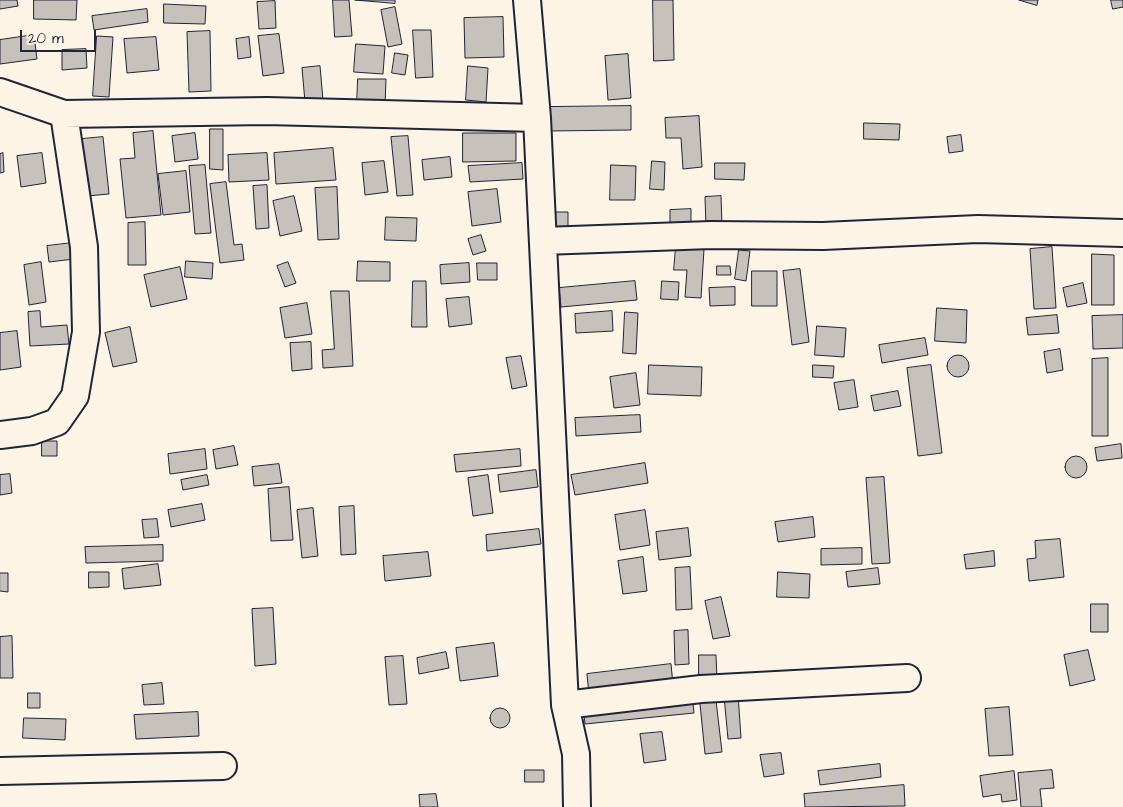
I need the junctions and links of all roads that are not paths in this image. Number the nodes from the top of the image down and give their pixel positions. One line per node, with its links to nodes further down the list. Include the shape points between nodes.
1 (527, 0): 4 (street)
2 (0, 92): 3 (street)
3 (64, 114): 4 (street, via 267,111); 7 (street, via 84,247 86,332 76,396 56,422 32,431)
4 (538, 118): 6 (street)
5 (1123, 233): 6 (street, via 978,229 823,236 711,235)
6 (544, 241): 9 (street)
7 (0, 434)
8 (907, 678): 9 (street, via 701,689)
9 (565, 705): 12 (street, via 576,754)
10 (223, 766): 11 (street)
11 (0, 771)
12 (577, 807)

